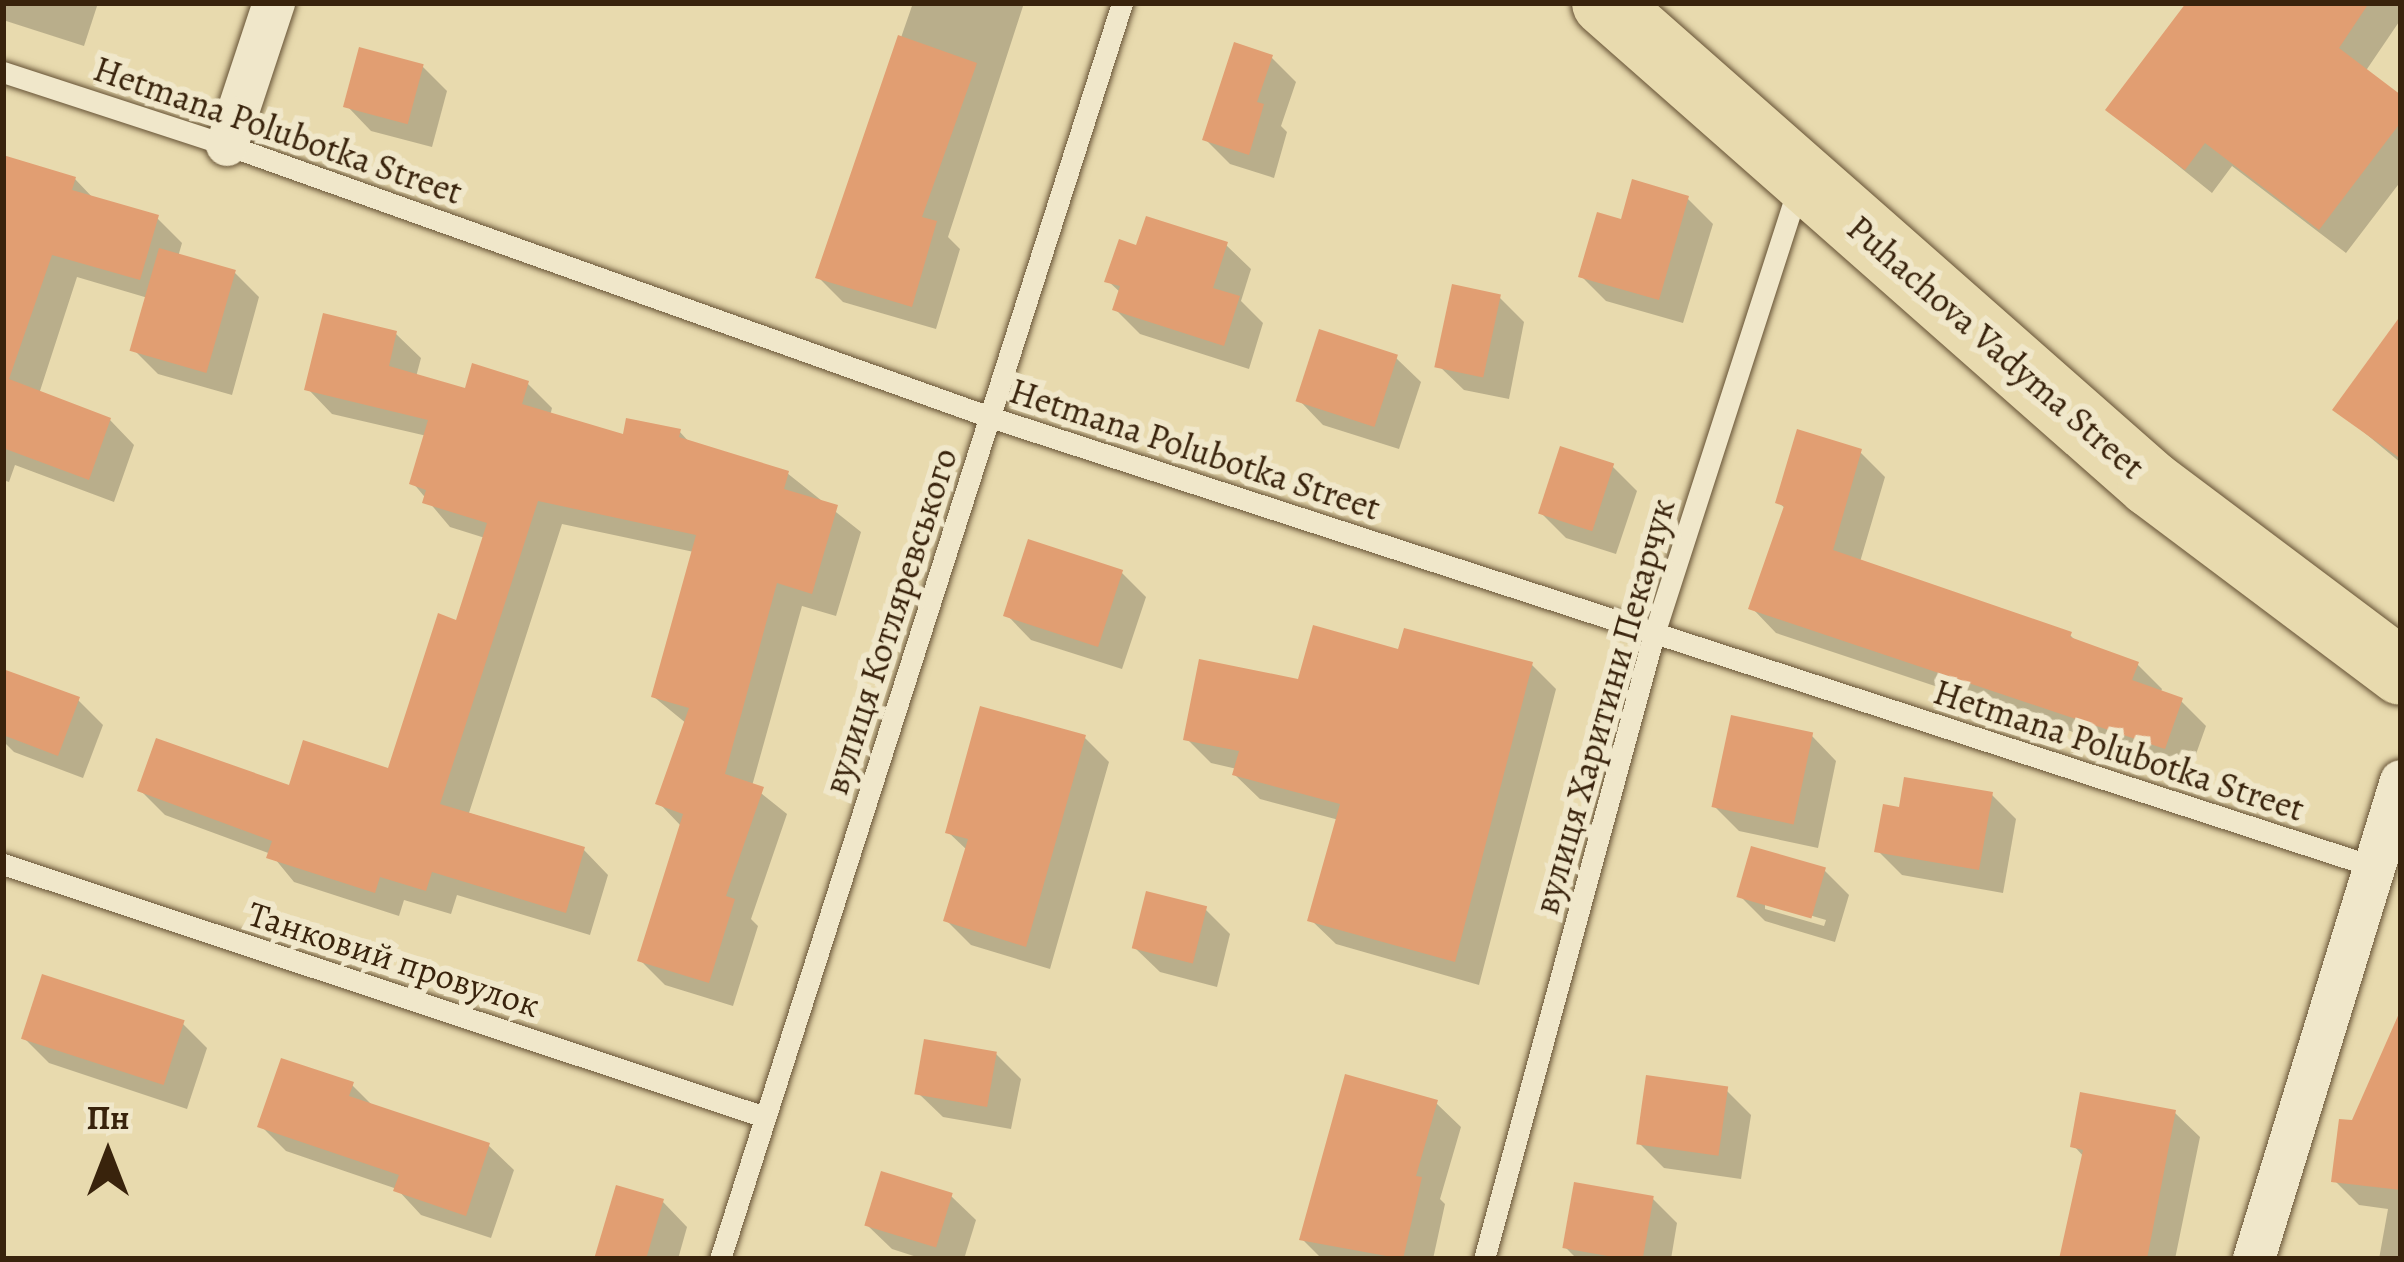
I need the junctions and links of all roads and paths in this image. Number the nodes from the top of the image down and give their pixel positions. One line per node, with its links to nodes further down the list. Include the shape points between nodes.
1 (274, 3): 5 (street)
2 (1122, 3): 7 (lane, вулиця Котляревського)
3 (1631, 17): 6 (main road, Puhachova Vadyma Street)
4 (3, 72): 5 (lane, Hetmana Polubotka Street)
5 (227, 145): 7 (lane, Hetmana Polubotka Street)
6 (1802, 177): 8 (lane, вулиця Харитини Пекарчук); 9 (main road, Puhachova Vadyma Street, via 2151,484)
7 (990, 417): 8 (lane, Hetmana Polubotka Street); 13 (lane, вулиця Котляревського)
8 (1654, 634): 12 (lane, Hetmana Polubotka Street); 15 (lane, вулиця Харитини Пекарчук)
9 (2401, 673)
10 (2401, 781): 12 (street)
11 (3, 864): 13 (lane, Танковий провулок)
12 (2374, 867): 16 (street)
13 (765, 1117): 14 (lane, вулиця Котляревського)
14 (720, 1259)
15 (1484, 1259)
16 (2254, 1259)

